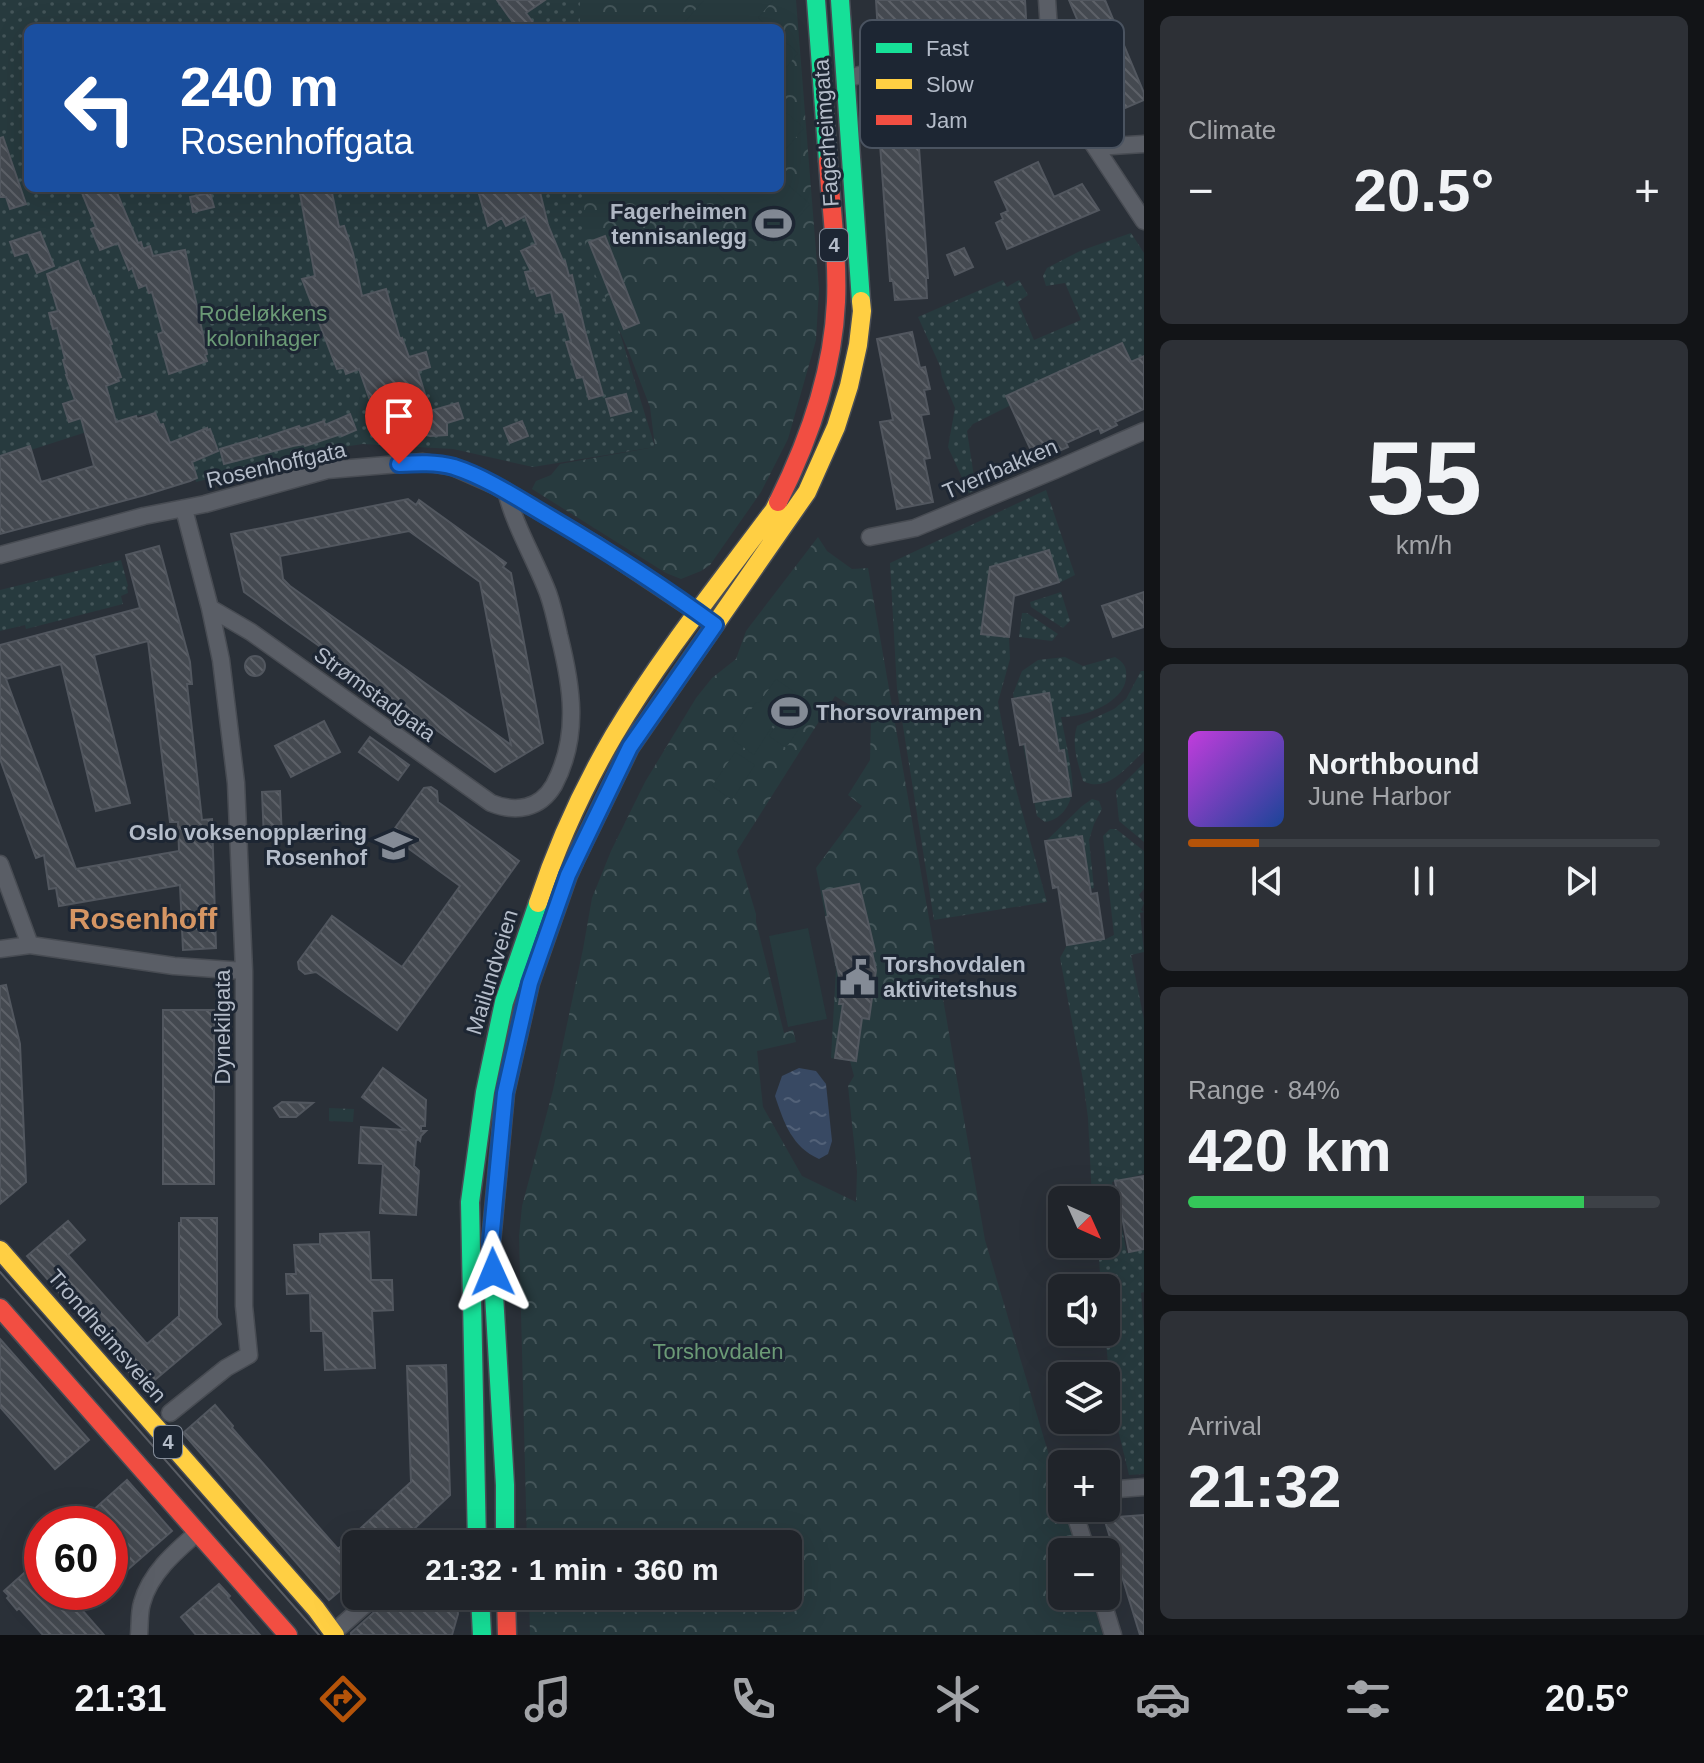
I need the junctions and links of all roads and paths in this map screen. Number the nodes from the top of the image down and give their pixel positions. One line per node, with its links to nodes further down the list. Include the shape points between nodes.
1 (816, 0): 18 (main road, Mailundveien / 4, via 836,302 830,351 788,483)
2 (840, 0): 6 (main road, Fagerheimgata / 4)
3 (1047, 0): 4 (street)
4 (1048, 20)
5 (860, 75): 6 (street)
6 (846, 79): 13 (main road, Fagerheimgata / 4, via 861,324 840,417)
7 (1144, 144): 8 (street)
8 (1124, 145)
9 (1097, 148): 10 (street)
10 (1144, 221)
11 (1144, 431): 15 (street, Tverrbakken, via 915,528)
12 (506, 491): 14 (street, Rosenhoffgata, via 453,467 423,462 327,470); 17 (street, Strømstadgata, via 549,596 572,697 559,776 548,795 532,805 516,809 491,803); 18 (street, Rosenhoffgata)
13 (807, 492): 19 (main road, Mailundveien / 4)
14 (184, 509): 16 (street, Rosenhoffgata); 17 (street, Dynekilgata)
15 (870, 537)
16 (0, 555)
17 (210, 608): 23 (street, Dynekilgata, via 236,783)
18 (699, 613): 19 (street, Rosenhoffgata); 29 (main road, Mailundveien / 4, via 613,737 575,810 504,1002 470,1202)
19 (715, 625): 30 (main road, Mailundveien / 4, via 630,747 568,875 530,983 505,1093 491,1242)
20 (0, 864): 21 (street)
21 (30, 945): 22 (street); 23 (street)
22 (0, 949)
23 (244, 971): 26 (street, Dynekilgata, via 244,1306 249,1355)
24 (0, 1250): 36 (main road, Trondheimsveien / 4)
25 (0, 1308): 31 (main road, 4)
26 (170, 1413)
27 (1144, 1487): 28 (street)
28 (1120, 1489)
29 (477, 1530)
30 (505, 1530)
31 (198, 1532): 37 (street, via 152,1580 142,1603); 38 (main road, 4)
32 (360, 1610): 36 (street)
33 (481, 1610): 39 (main road)
34 (506, 1610): 40 (main road)
35 (1105, 1610): 41 (street)
36 (334, 1634)
37 (139, 1635)
38 (288, 1635)
39 (482, 1635)
40 (507, 1635)
41 (1113, 1635)

